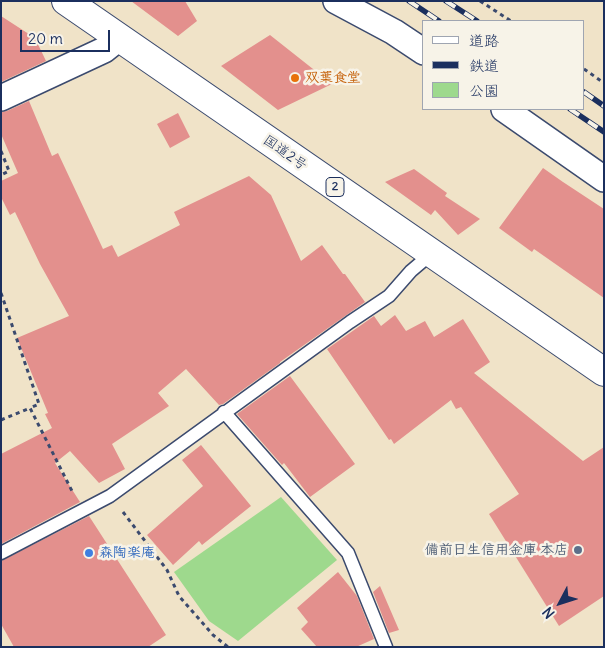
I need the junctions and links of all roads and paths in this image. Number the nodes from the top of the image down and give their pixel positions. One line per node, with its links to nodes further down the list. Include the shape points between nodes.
1 (66, 1): 5 (highway, 国道2号 / 2)
2 (336, 1): 6 (street)
3 (480, 1): 4 (path)
4 (509, 20)
5 (119, 38): 9 (street, via 104,50); 14 (highway, 国道2号 / 2)
6 (422, 51)
7 (585, 70): 8 (path)
8 (604, 83)
9 (1, 98)
10 (505, 110): 13 (street)
11 (1, 151): 12 (path, via 10,171)
12 (1, 175)
13 (604, 179)
14 (431, 254): 16 (highway, 国道2号 / 2); 18 (lane, via 389,296)
15 (1, 293): 17 (path, via 39,404)
16 (604, 372)
17 (30, 408): 19 (path); 21 (path)
18 (224, 412): 20 (lane); 24 (lane, via 348,553)
19 (1, 420)
20 (110, 496): 21 (lane); 23 (path, via 167,570 179,596 213,635)
21 (82, 512): 22 (lane)
22 (1, 553)
23 (228, 647)
24 (386, 647)

